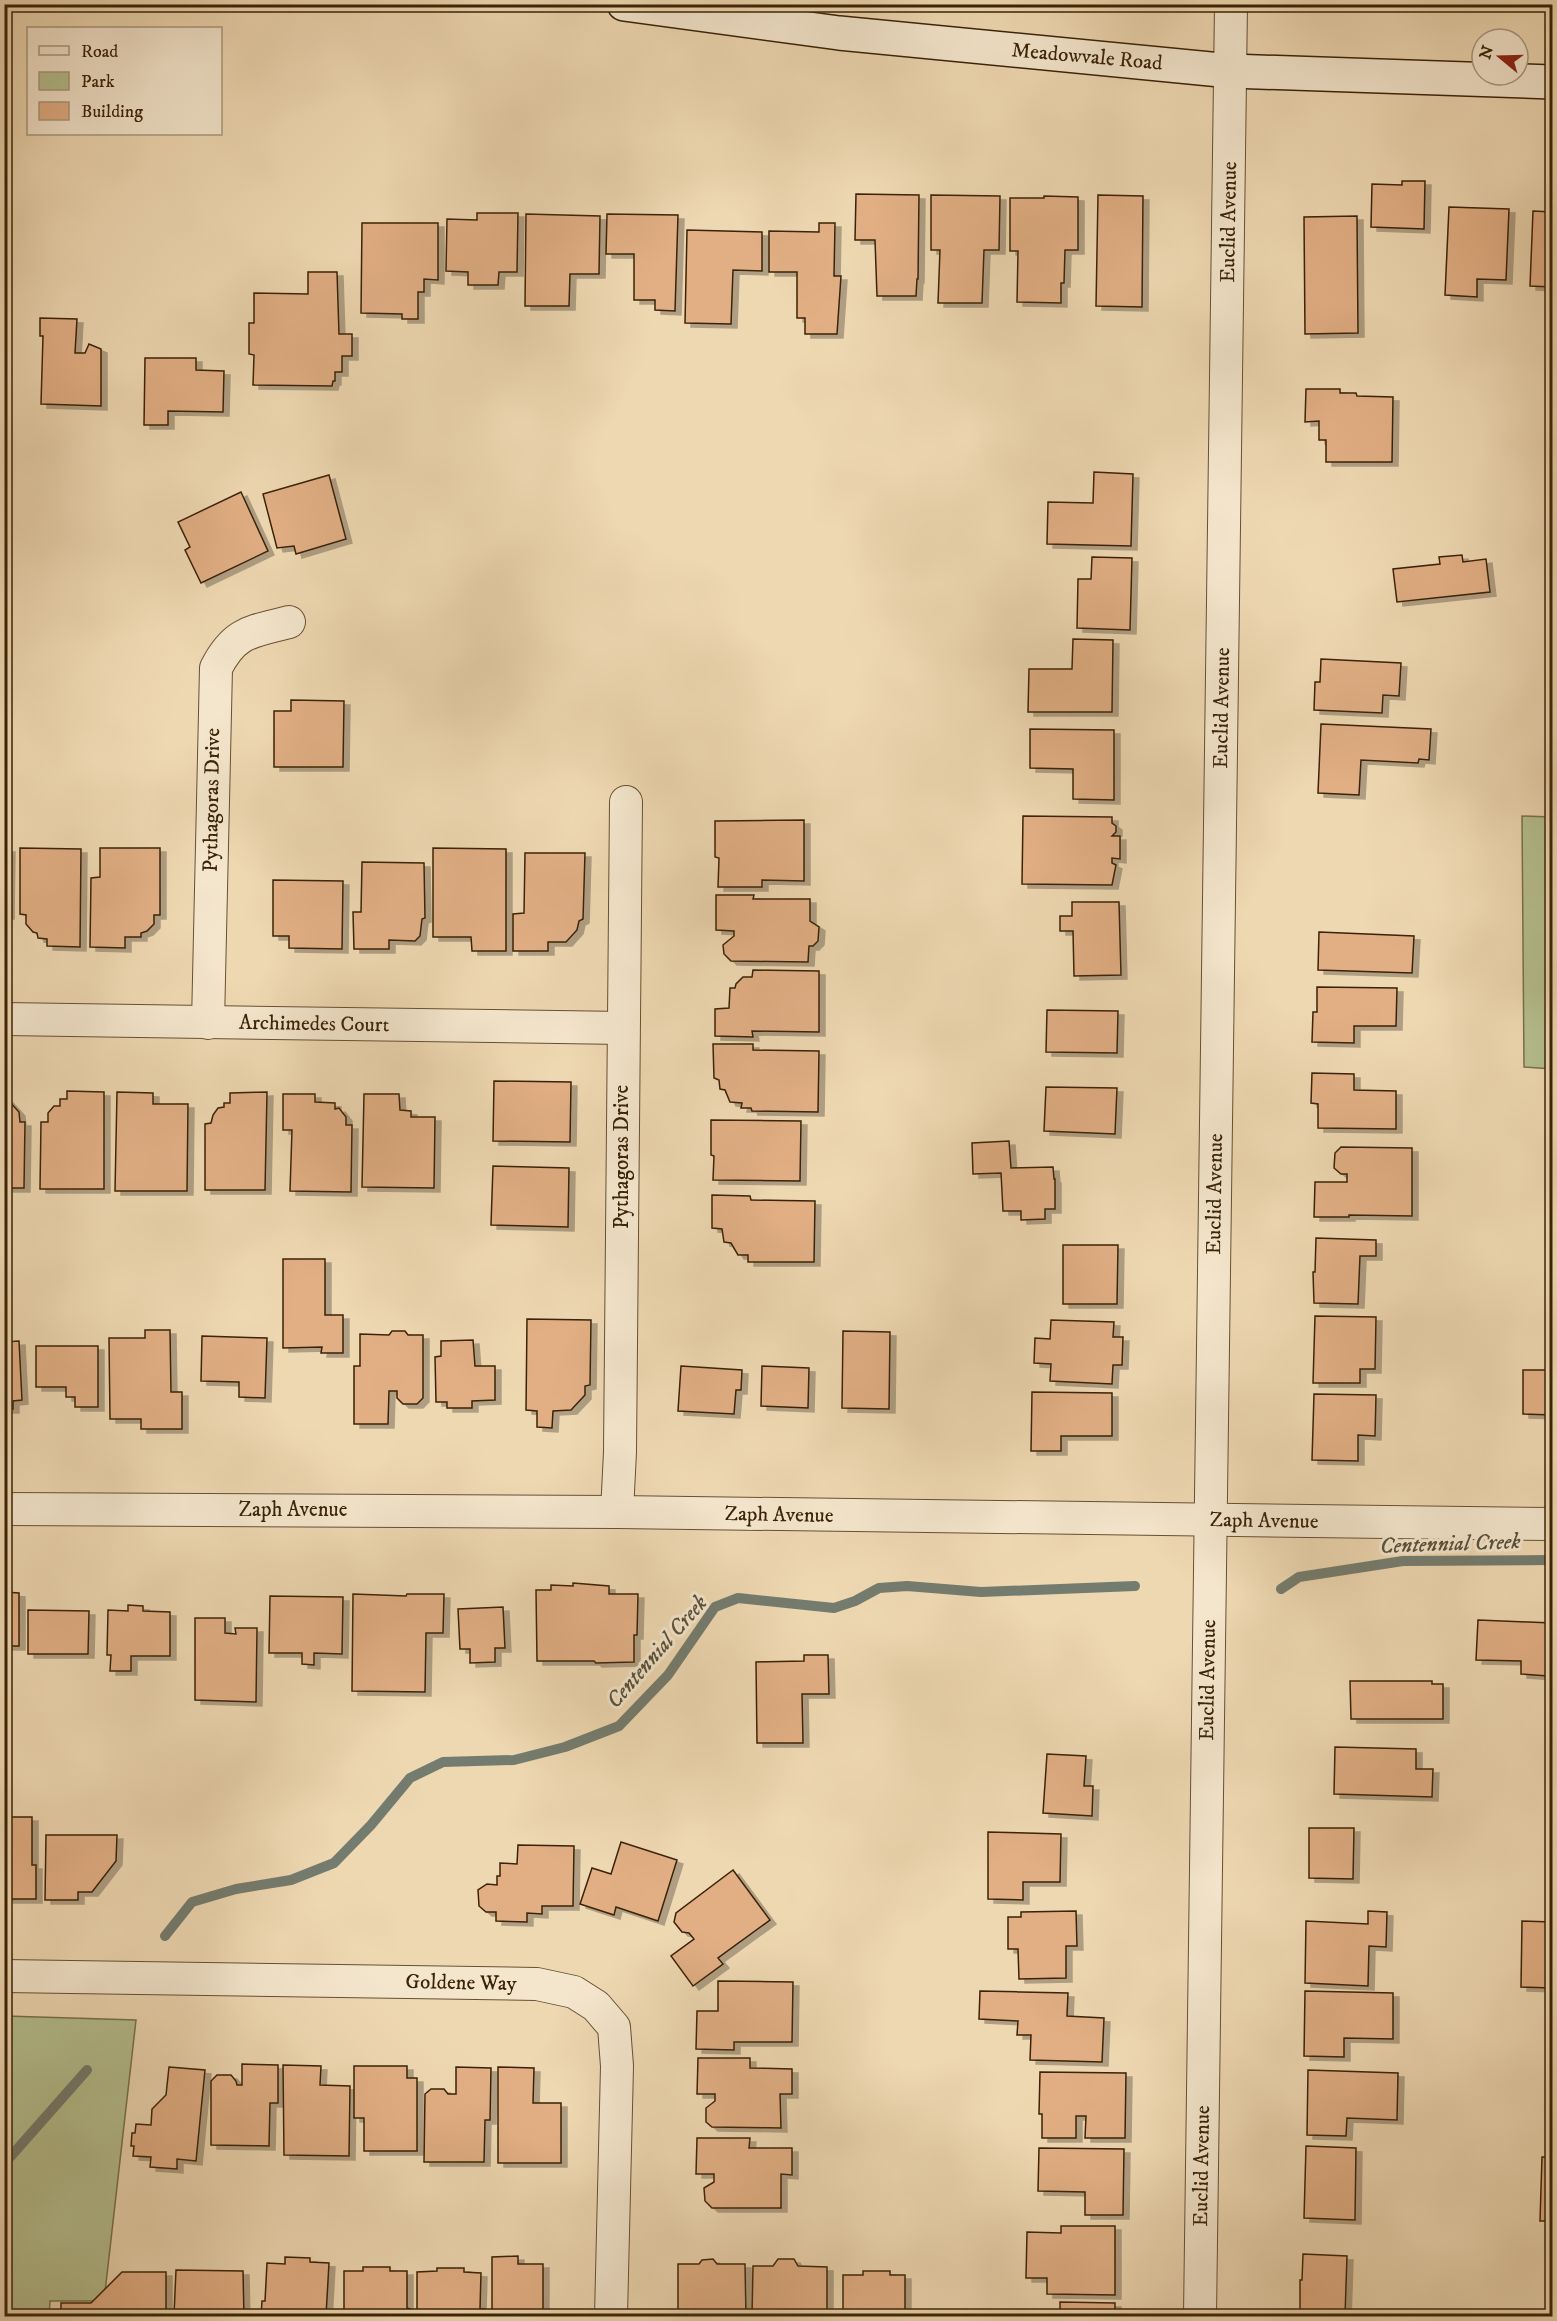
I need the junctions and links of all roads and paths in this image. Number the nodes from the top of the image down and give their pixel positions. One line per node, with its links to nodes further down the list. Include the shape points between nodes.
1 (624, 4): 3 (main road, Meadowvale Road, via 839,33)
2 (1231, 4): 3 (street, Euclid Avenue)
3 (1231, 71): 4 (main road, Meadowvale Road); 12 (street, Euclid Avenue)
4 (1552, 82)
5 (289, 622): 8 (street, Pythagoras Drive, via 233,641 216,668)
6 (626, 802): 9 (street, Pythagoras Drive)
7 (4, 1019): 8 (street, Archimedes Court)
8 (208, 1023): 9 (street, Archimedes Court)
9 (623, 1028): 11 (street, Pythagoras Drive)
10 (4, 1509): 11 (street, Zaph Avenue)
11 (617, 1512): 12 (street, Zaph Avenue)
12 (1211, 1521): 13 (street, Zaph Avenue); 16 (street, Euclid Avenue)
13 (1552, 1524)
14 (4, 1976): 15 (street, Goldene Way, via 537,1984 574,1992 596,2006 614,2027 617,2067)
15 (611, 2316)
16 (1200, 2316)

